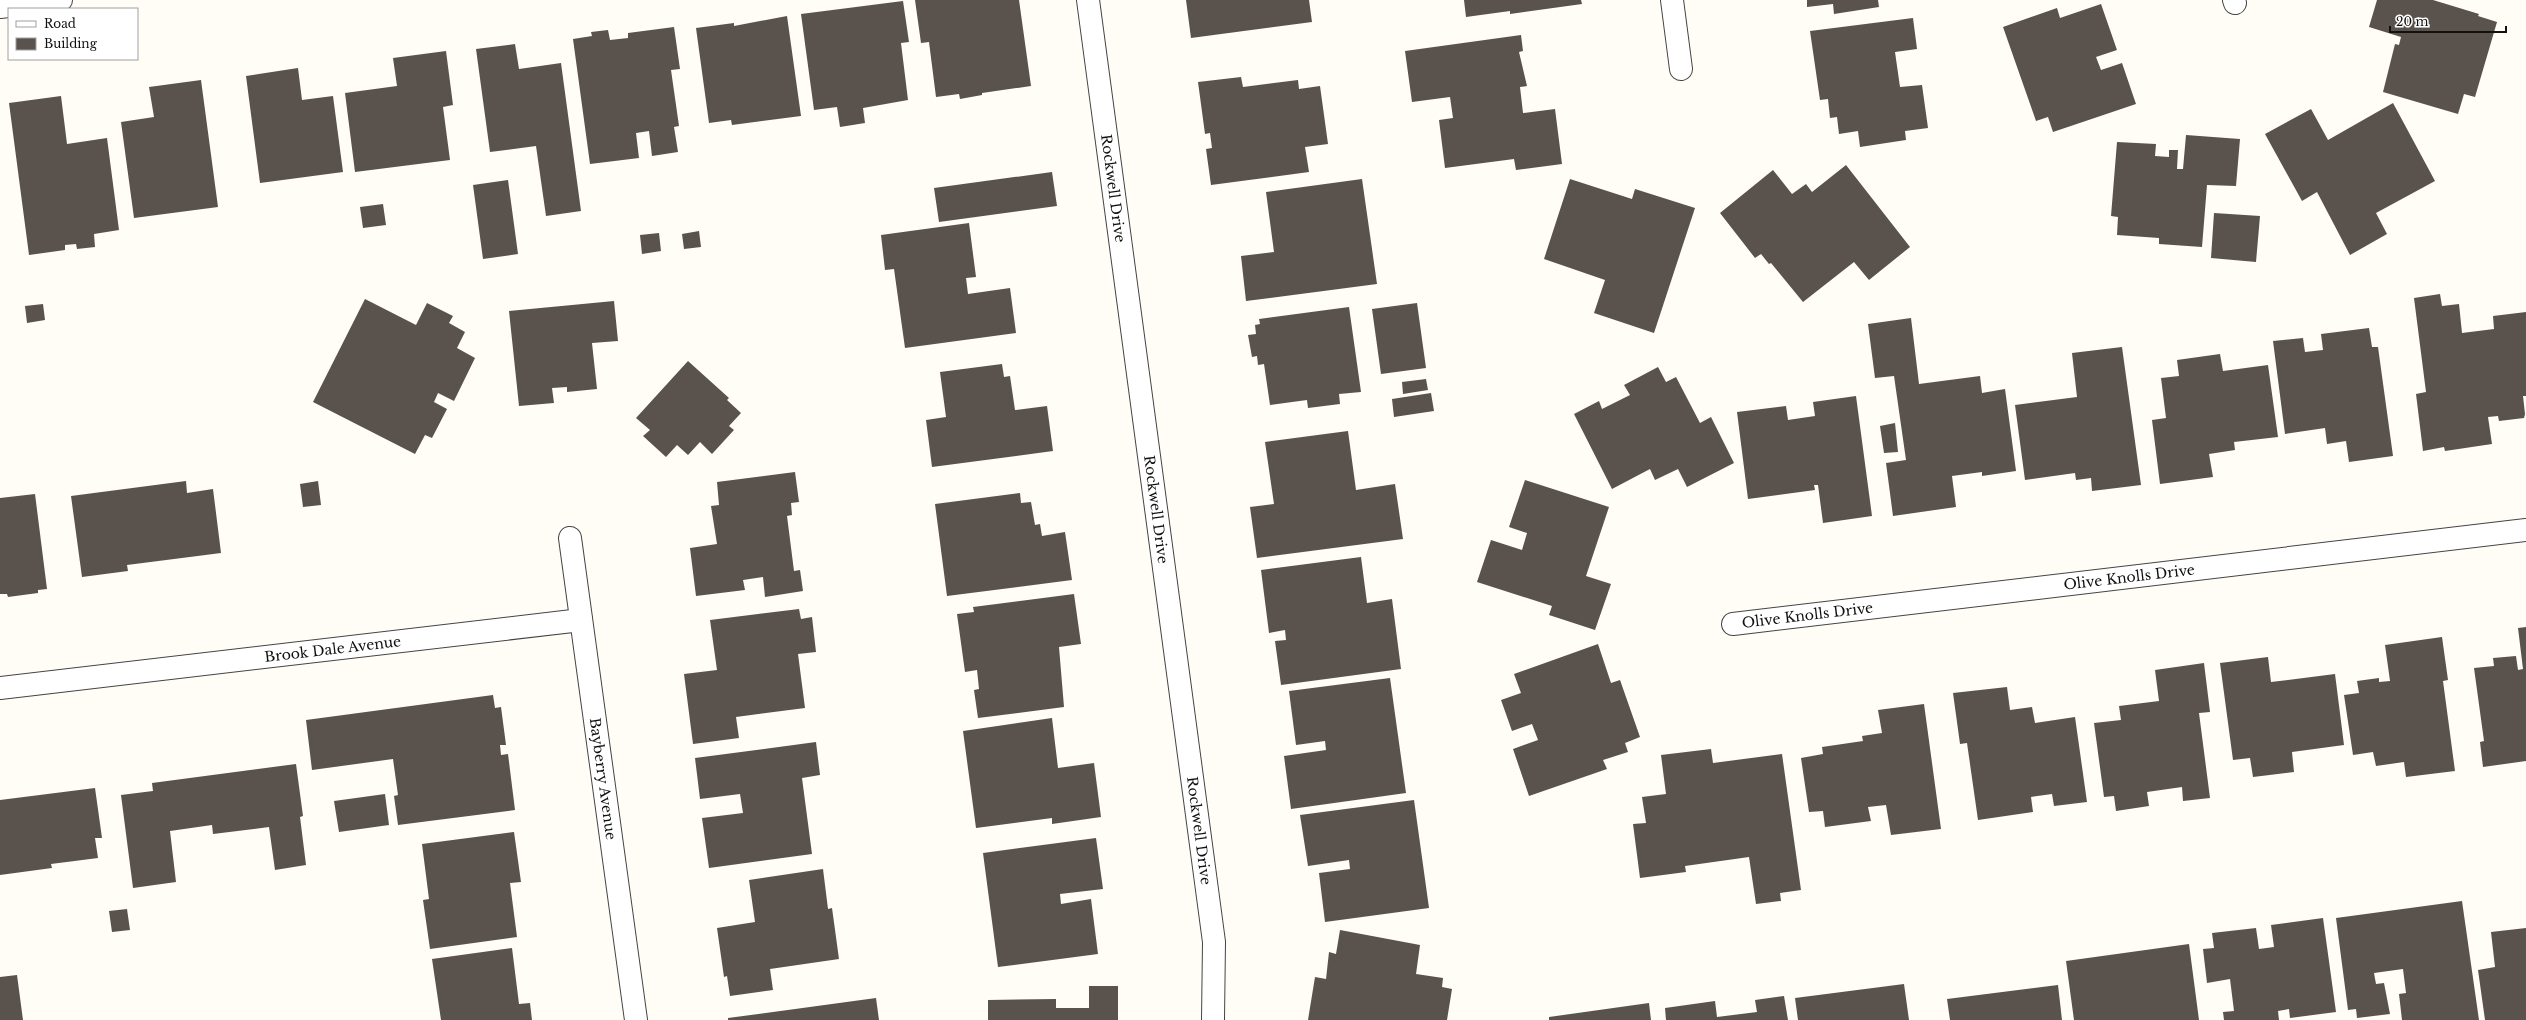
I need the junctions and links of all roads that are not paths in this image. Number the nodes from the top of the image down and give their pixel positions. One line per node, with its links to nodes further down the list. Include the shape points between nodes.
1 (61, 0): 4 (street)
2 (1088, 0): 12 (street, Rockwell Drive, via 1214,942)
3 (1672, 0): 5 (street)
4 (0, 7)
5 (1681, 69)
6 (2526, 530): 9 (street, Olive Knolls Drive)
7 (570, 538): 8 (street, Bayberry Avenue)
8 (581, 620): 10 (street, Brook Dale Avenue); 11 (street, Bayberry Avenue)
9 (1733, 624)
10 (0, 688)
11 (636, 1020)
12 (1213, 1020)

